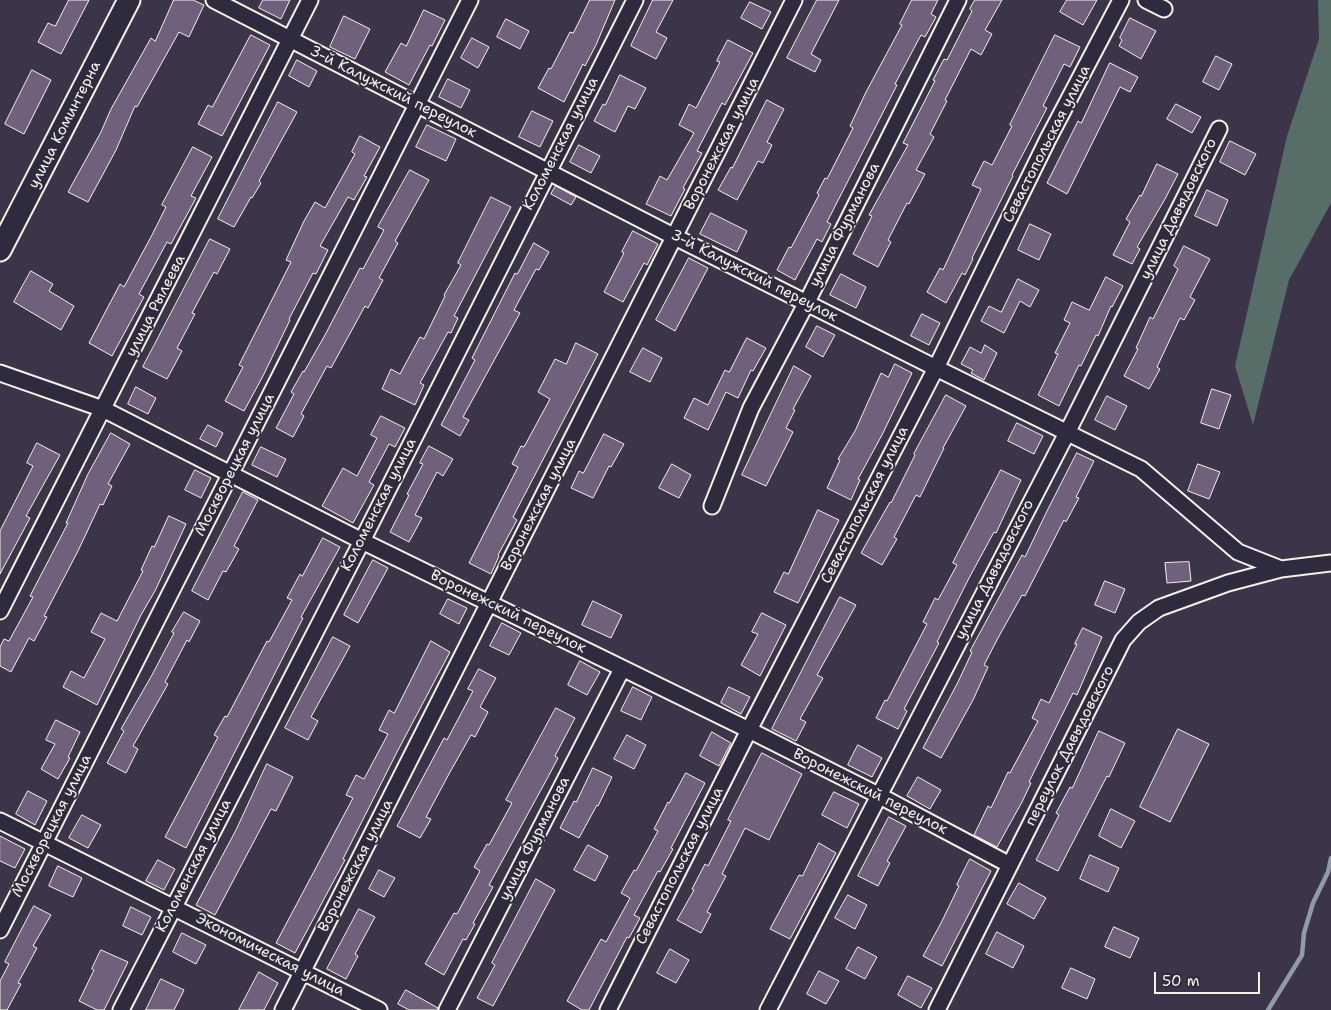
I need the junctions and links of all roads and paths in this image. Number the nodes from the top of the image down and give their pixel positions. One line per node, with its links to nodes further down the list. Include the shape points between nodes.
1 (129, 0): 16 (street, улица Коминтерна)
2 (214, 0): 11 (street, 3-й Калужский переулок)
3 (310, 0): 11 (street, улица Рылеева)
4 (470, 0): 12 (street, Москворецкая улица)
5 (635, 0): 14 (street, Коломенская улица)
6 (794, 0): 15 (street, Воронежская улица)
7 (958, 0): 17 (street, улица Фурманова)
8 (1121, 0): 18 (street, Севастопольская улица, via 1048,139)
9 (1146, 0): 10 (street)
10 (1164, 9)
11 (291, 40): 12 (street, 3-й Калужский переулок); 20 (street, улица Рылеева)
12 (418, 104): 14 (street, 3-й Калужский переулок); 22 (street, Москворецкая улица)
13 (1219, 129): 21 (street, улица Давыдовского)
14 (548, 170): 15 (street, 3-й Калужский переулок); 24 (street, Коломенская улица)
15 (675, 237): 17 (street, 3-й Калужский переулок); 27 (street, Воронежская улица)
16 (0, 250)
17 (806, 302): 18 (street, 3-й Калужский переулок); 23 (street, улица Фурманова, via 751,408)
18 (936, 368): 21 (street, 3-й Калужский переулок); 30 (street, Севастопольская улица)
19 (0, 374): 20 (street, Воронежский переулок)
20 (103, 409): 22 (street, Воронежский переулок); 28 (street, улица Рылеева)
21 (1068, 431): 26 (street, 3-й Калужский переулок, via 1141,469 1238,552); 31 (street, улица Давыдовского)
22 (230, 473): 24 (street, Воронежский переулок); 33 (street, Москворецкая улица)
23 (712, 506)
24 (362, 541): 27 (street, Воронежский переулок); 35 (street, Коломенская улица)
25 (1331, 563): 26 (street, переулок Давыдовского)
26 (1281, 570): 34 (street, переулок Давыдовского, via 1159,608 1139,622 1123,640)
27 (490, 602): 29 (street, Воронежский переулок); 37 (street, Воронежская улица)
28 (0, 611)
29 (622, 669): 30 (street, Воронежский переулок); 41 (street, улица Фурманова)
30 (749, 730): 31 (street, Воронежский переулок); 42 (street, Севастопольская улица)
31 (880, 796): 34 (street, Воронежский переулок); 43 (street, улица Давыдовского)
32 (0, 821): 33 (street, Экономическая улица)
33 (43, 843): 35 (street, Экономическая улица); 36 (street, Москворецкая улица)
34 (1010, 865): 44 (street, переулок Давыдовского)
35 (173, 906): 37 (street, Экономическая улица); 38 (street, Коломенская улица)
36 (0, 930)
37 (302, 971): 39 (street, Воронежская улица); 40 (street, Экономическая улица)
38 (121, 1010)
39 (283, 1010)
40 (379, 1010)
41 (447, 1010)
42 (608, 1010)
43 (768, 1010)
44 (937, 1010)

